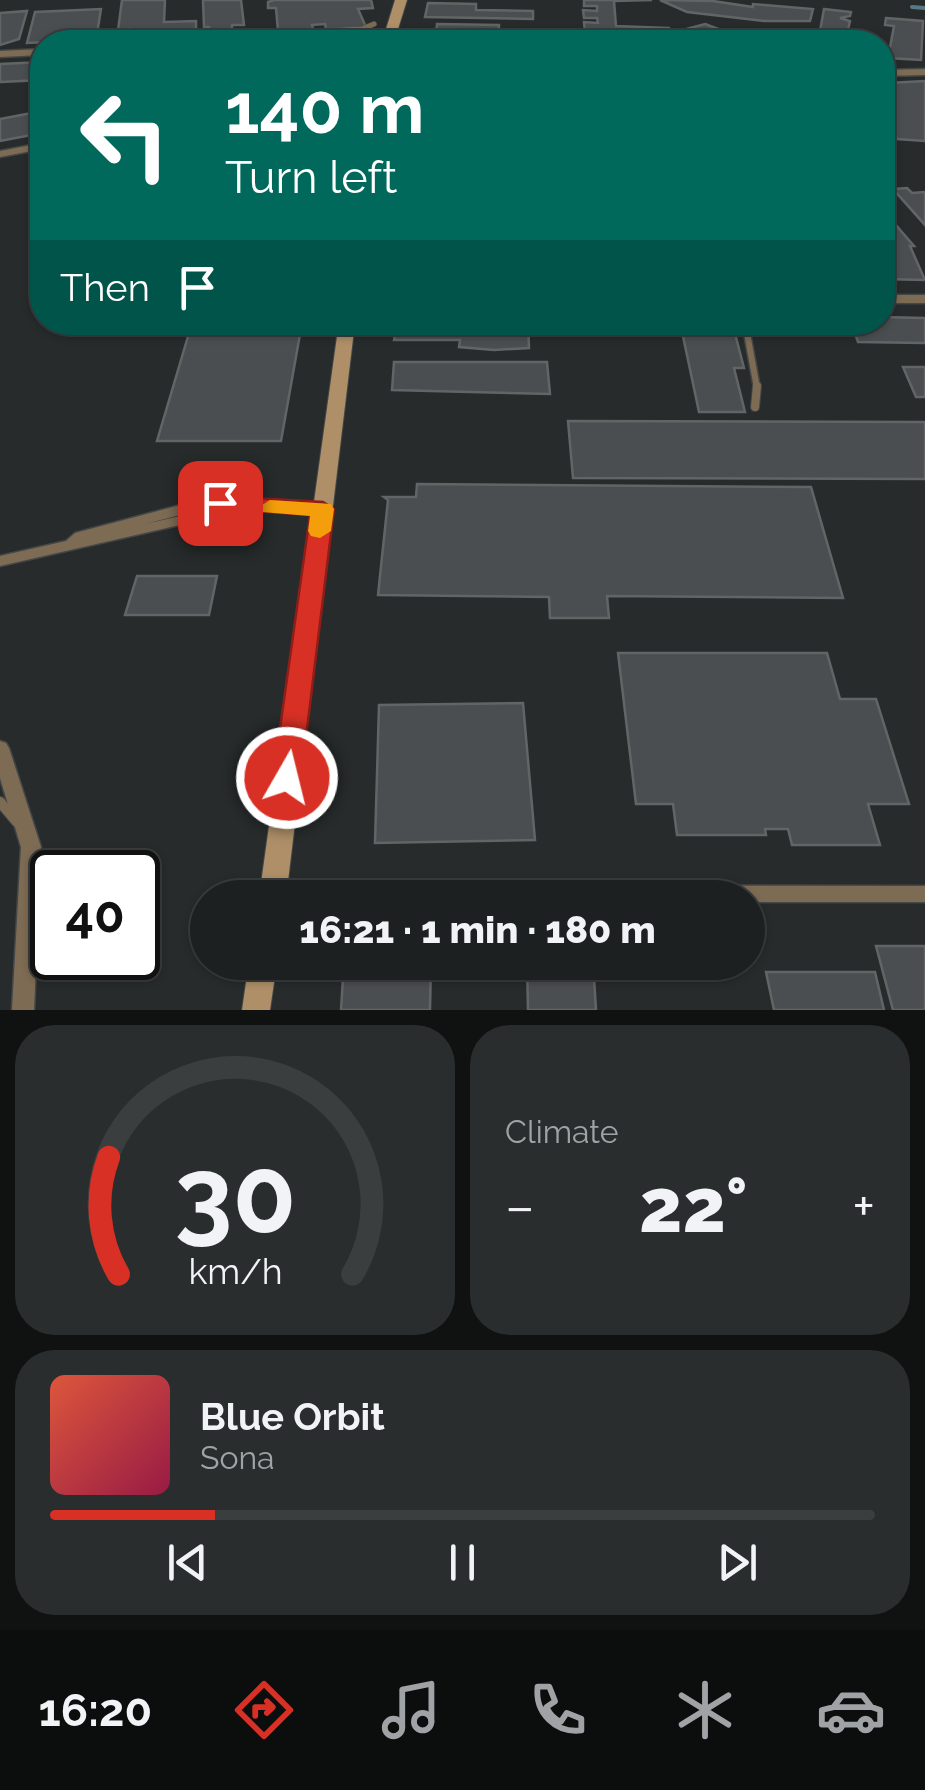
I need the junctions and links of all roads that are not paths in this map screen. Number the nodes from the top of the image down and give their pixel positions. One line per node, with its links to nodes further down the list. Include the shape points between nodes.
1 (401, 0): 4 (street)
2 (374, 24): 3 (lane)
3 (349, 30)
4 (392, 30)
5 (30, 53): 6 (street)
6 (0, 54)
7 (925, 72): 8 (street)
8 (895, 73)
9 (30, 148): 10 (street)
10 (0, 154)
11 (895, 299): 12 (street)
12 (925, 299)
13 (345, 335): 16 (street)
14 (748, 335): 15 (lane, via 758,380)
15 (755, 408)
16 (323, 509): 17 (street, via 231,506); 21 (street)
17 (0, 561)
18 (0, 748): 20 (street)
19 (0, 802): 20 (lane)
20 (26, 833): 25 (street, via 31,848)
21 (274, 880)
22 (765, 894): 23 (street)
23 (925, 894)
24 (260, 980): 26 (street)
25 (23, 1010)
26 (256, 1010)

